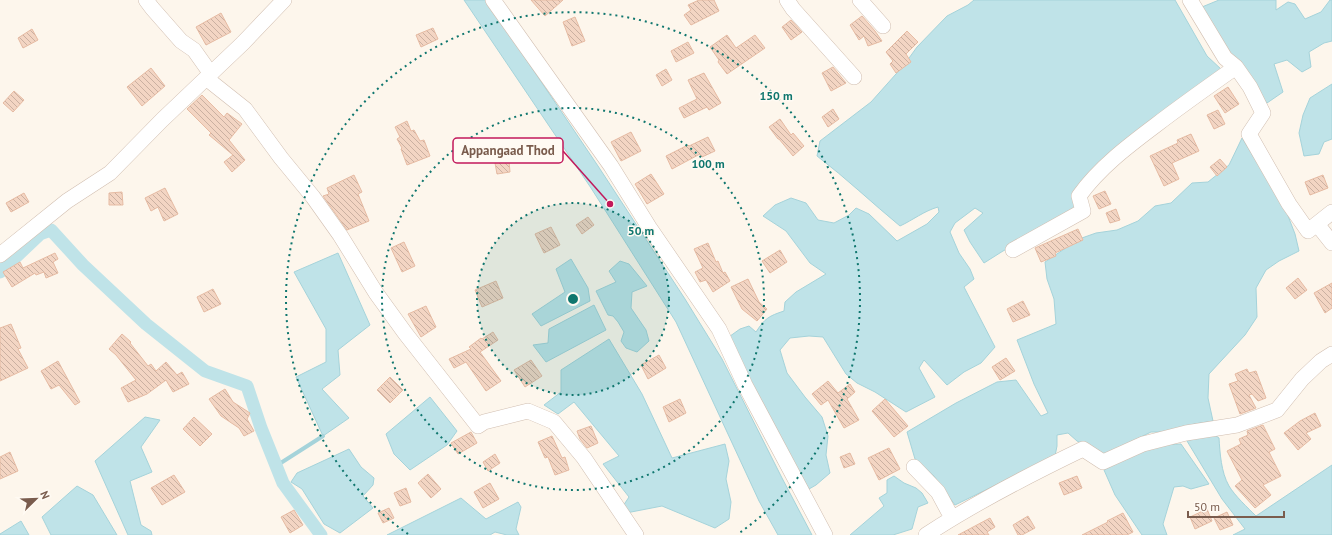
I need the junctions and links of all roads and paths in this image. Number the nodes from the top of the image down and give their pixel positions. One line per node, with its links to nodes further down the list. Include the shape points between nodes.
1 (146, 0): 9 (street, via 181,41 194,50)
2 (284, 0): 9 (street)
3 (493, 0): 20 (street, via 611,166 718,329 745,386)
4 (787, 0): 10 (street)
5 (860, 0): 7 (street)
6 (1190, 0): 8 (street, via 1225,58)
7 (883, 26)
8 (1236, 68): 12 (street, via 1250,87 1262,114 1249,134 1289,204 1308,231); 14 (street, via 1133,142 1107,165 1079,196 1084,211)
9 (209, 76): 15 (street, via 110,173 67,201); 19 (street, via 245,109 340,235 376,293 405,333 478,426 484,422 528,411 554,422 584,458)
10 (854, 77)
11 (1332, 212): 12 (street)
12 (1317, 224): 13 (street)
13 (1332, 243)
14 (1013, 250)
15 (0, 255)
16 (1332, 354): 18 (street, via 1302,380 1277,410 1237,425 1186,433 1143,444 1103,462 1083,449)
17 (914, 467): 18 (street, via 938,492)
18 (952, 518): 21 (street)
19 (636, 535)
20 (825, 535)
21 (926, 535)

